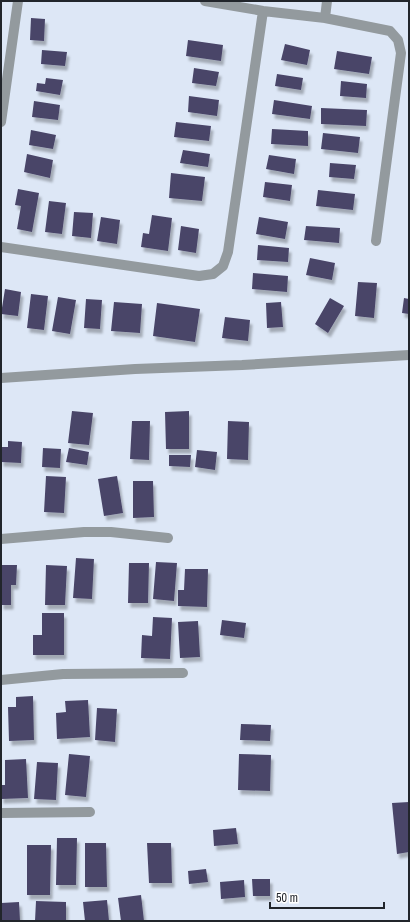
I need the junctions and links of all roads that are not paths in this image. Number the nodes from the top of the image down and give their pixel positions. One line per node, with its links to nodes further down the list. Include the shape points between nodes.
1 (18, 1): 6 (street)
2 (205, 1): 4 (street)
3 (326, 1): 5 (street)
4 (263, 11): 5 (street); 8 (street, via 228,252 223,266 213,274 199,276)
5 (324, 18): 7 (street, via 390,31 398,40 401,53)
6 (1, 122)
7 (376, 241)
8 (1, 247)
9 (409, 355): 10 (street)
10 (1, 378)
11 (168, 538): 12 (street, via 84,532)
12 (1, 539)
13 (183, 673): 14 (street, via 63,674)
14 (1, 680)
15 (90, 812): 16 (street)
16 (1, 813)

